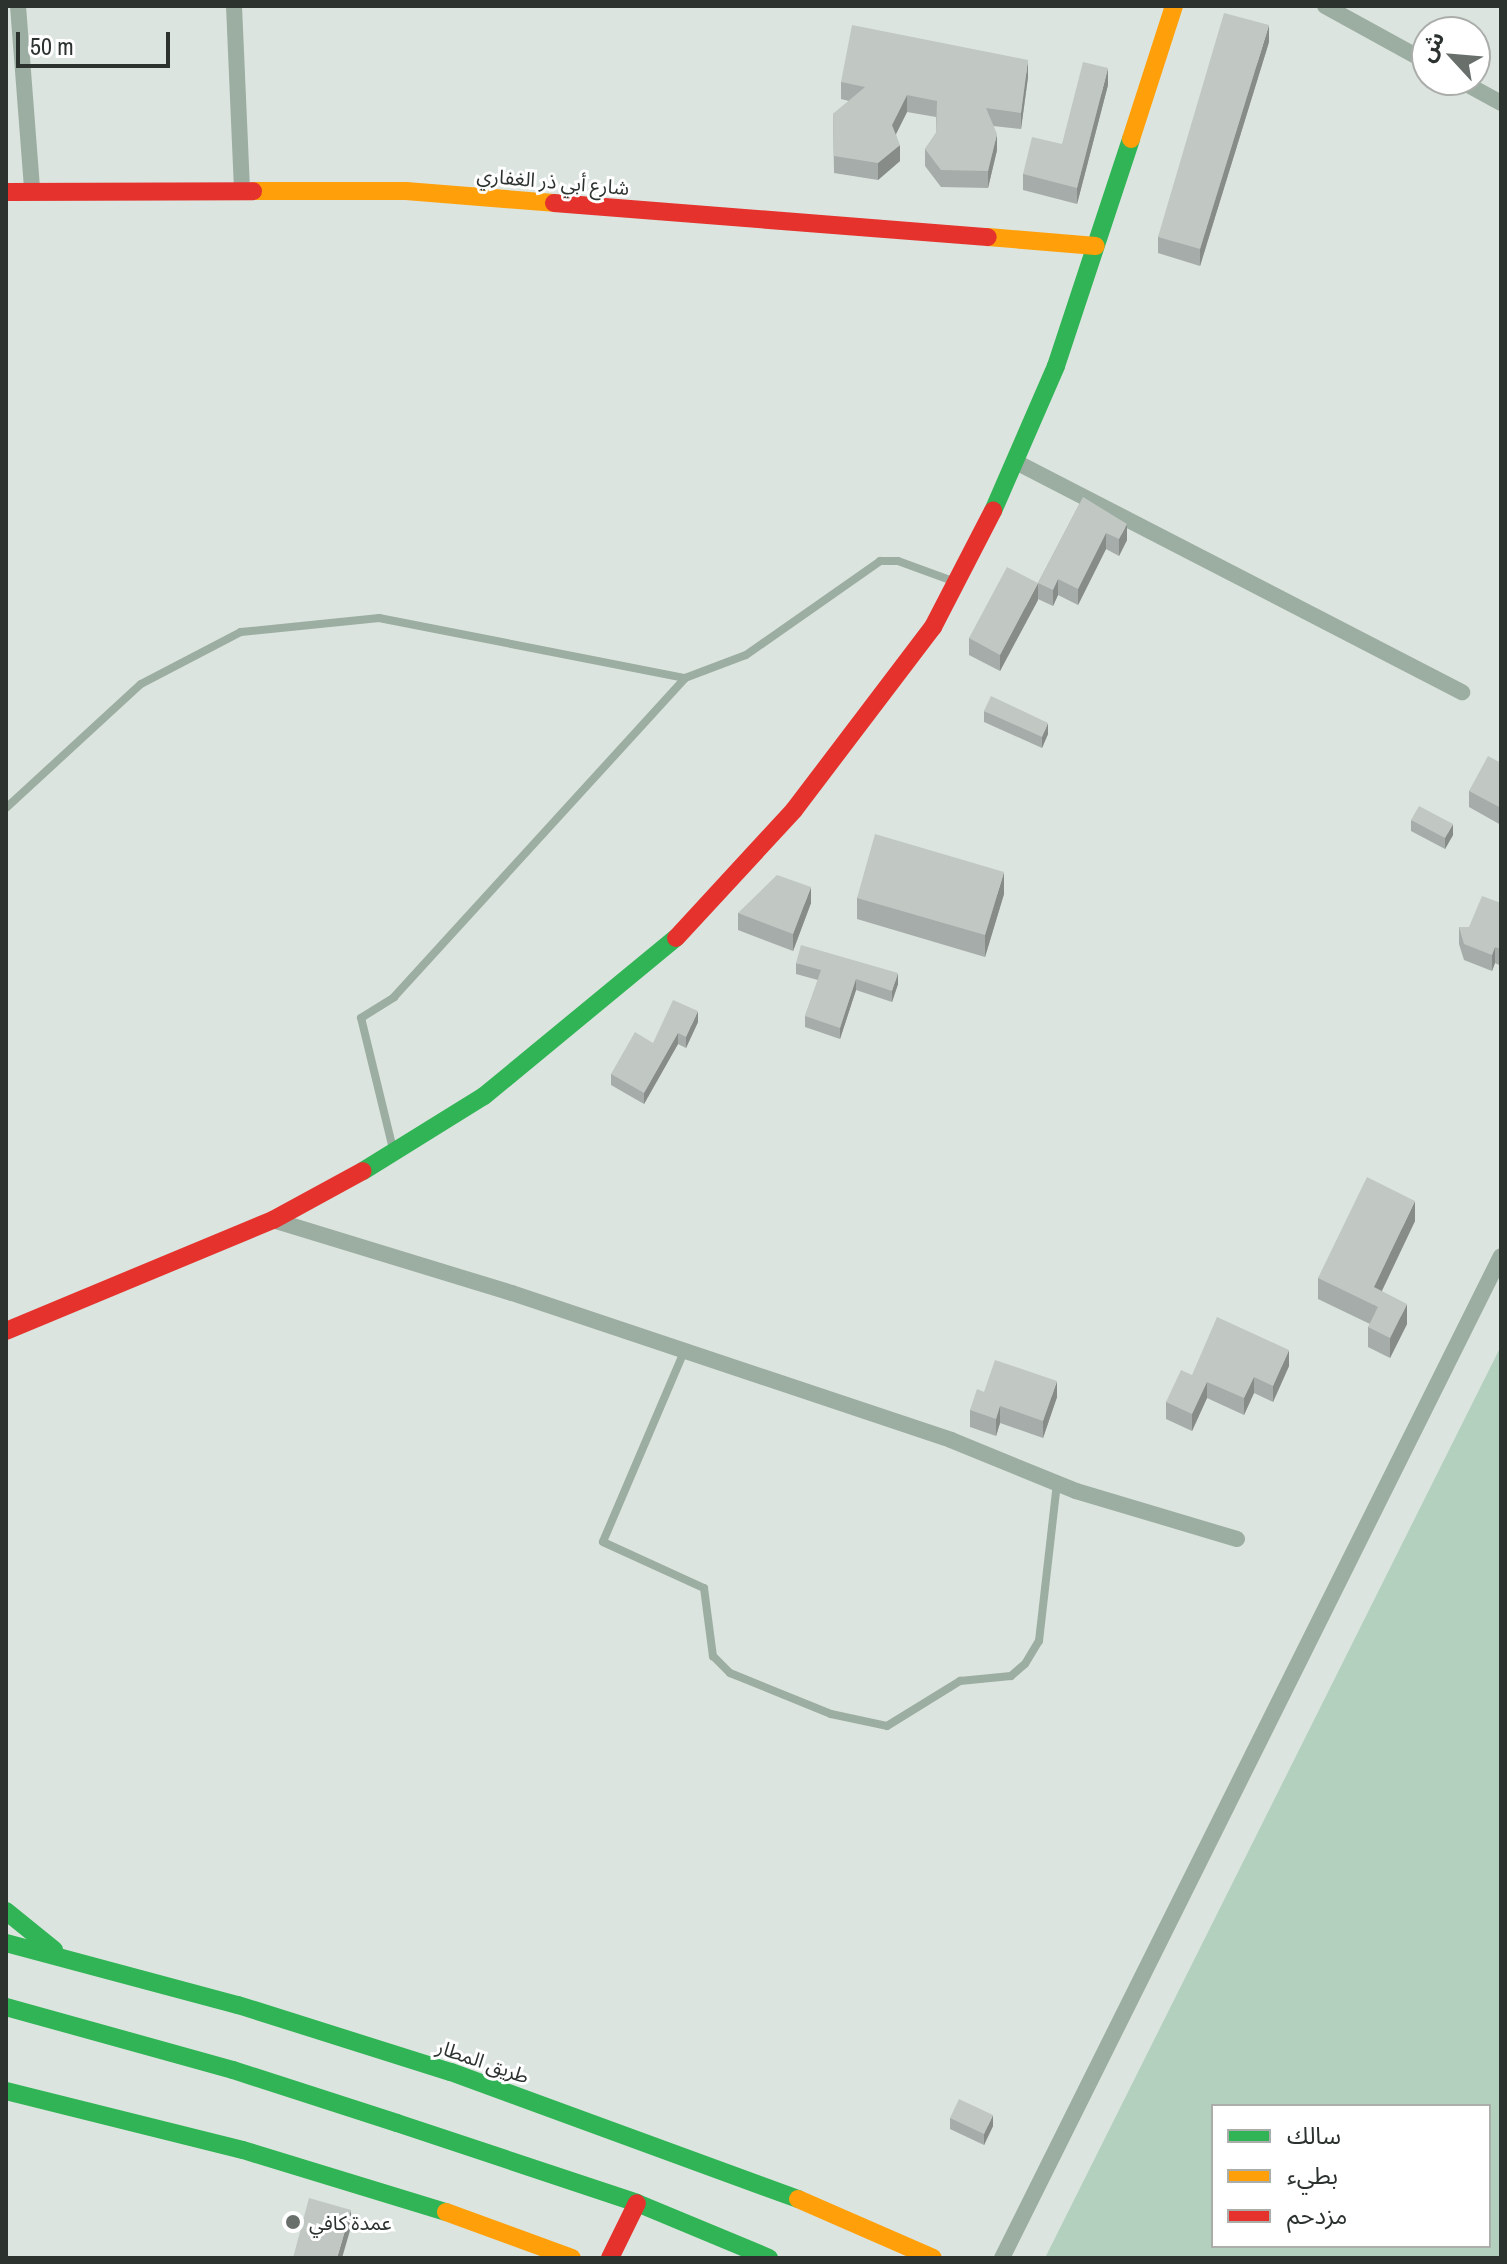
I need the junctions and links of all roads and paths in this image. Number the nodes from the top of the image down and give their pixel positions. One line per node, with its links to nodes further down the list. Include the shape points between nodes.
1 (18, 6): 6 (street)
2 (234, 6): 7 (street)
3 (1174, 6): 9 (main road)
4 (1325, 6): 5 (street)
5 (1411, 53)
6 (32, 190): 7 (main road, شارع أبي ذر الغفاري); 8 (main road, شارع أبي ذر الغفاري)
7 (242, 190): 9 (main road, شارع أبي ذر الغفاري, via 406,191)
8 (6, 192)
9 (1096, 246): 10 (main road)
10 (1018, 463): 11 (main road); 13 (street)
11 (958, 582): 12 (lane, via 898,561 880,561 746,655); 15 (main road, via 933,627 794,810 665,950 484,1096)
12 (685, 678): 14 (lane, via 379,618 241,632 141,684); 15 (lane, via 394,997 361,1018)
13 (1462, 692)
14 (6, 808)
15 (394, 1154): 16 (main road)
16 (273, 1220): 18 (main road); 19 (street, via 512,1293)
17 (1501, 1256): 32 (street)
18 (6, 1331)
19 (683, 1354): 20 (street, via 951,1440); 20 (lane, via 603,1542 704,1588 713,1656 730,1673 831,1714 887,1726 960,1681 1011,1676 1025,1664 1039,1641)
20 (1057, 1483): 21 (street)
21 (1237, 1539)
22 (6, 1911): 24 (main road)
23 (6, 1943): 24 (main road, طريق المطار)
24 (62, 1955): 31 (main road, طريق المطار, via 451,2072 816,2206)
25 (6, 2007): 27 (main road, via 233,2070)
26 (6, 2091): 28 (main road, via 243,2150 450,2213)
27 (637, 2203): 29 (main road); 30 (main road)
28 (572, 2258)
29 (610, 2258)
30 (769, 2258)
31 (933, 2258)
32 (1002, 2258)

